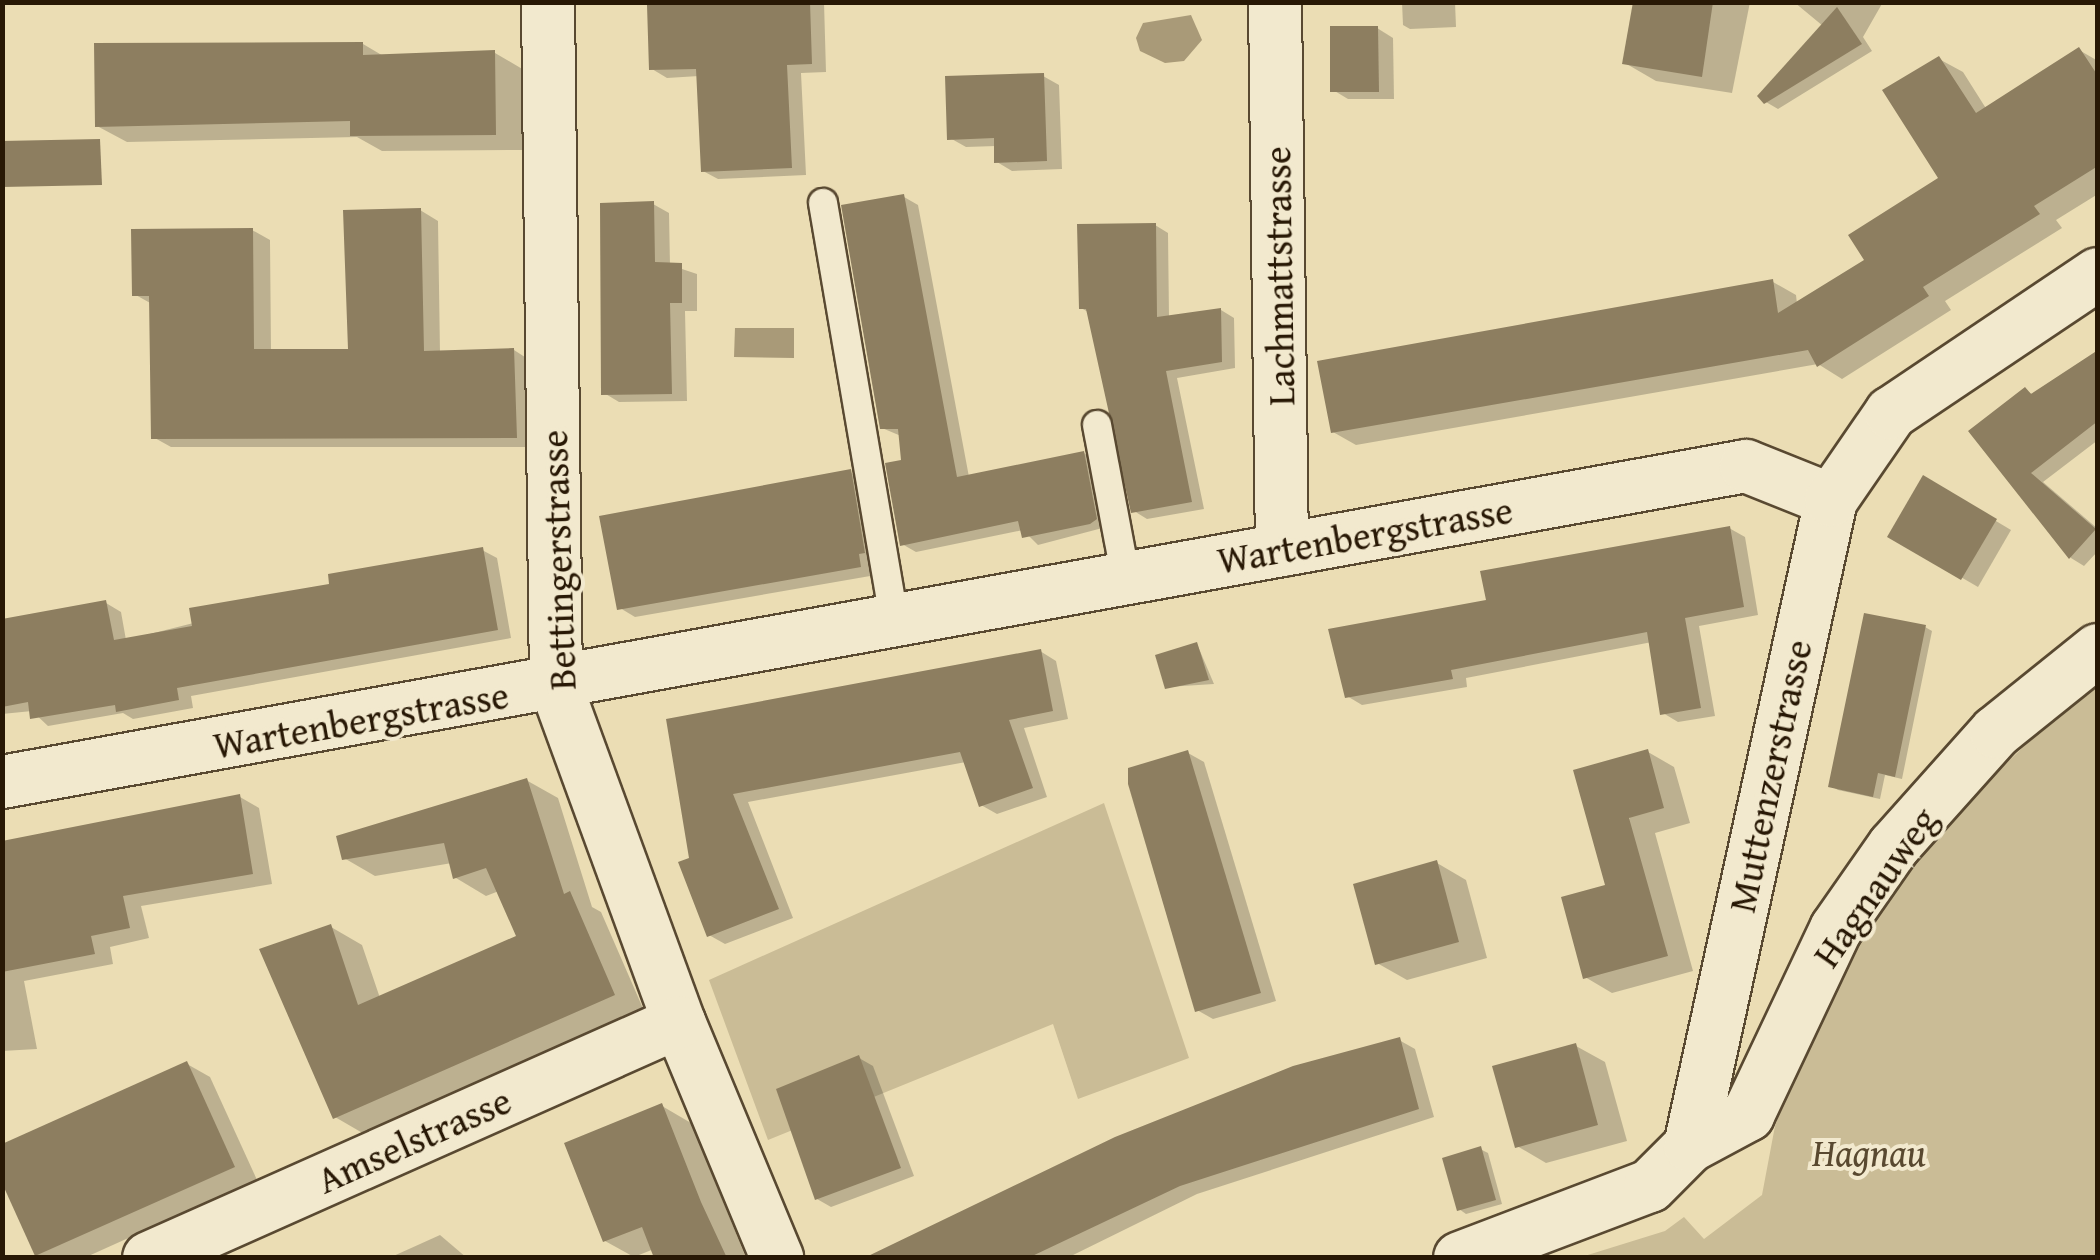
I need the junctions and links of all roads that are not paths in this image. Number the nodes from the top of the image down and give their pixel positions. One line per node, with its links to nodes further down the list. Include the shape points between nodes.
1 (548, 2): 11 (street, Bettingerstrasse)
2 (1276, 2): 7 (street, Lachmattstrasse)
3 (823, 203): 9 (lane)
4 (2098, 274): 6 (street, Muttenzerstrasse, via 1891,412)
5 (1098, 426): 8 (lane)
6 (1830, 500): 7 (street, Wartenbergstrasse, via 1746,466); 14 (street, Muttenzerstrasse)
7 (1282, 550): 8 (street, Wartenbergstrasse)
8 (1126, 580): 9 (street, Wartenbergstrasse)
9 (895, 623): 11 (street, Wartenbergstrasse)
10 (2098, 650): 14 (street, Hagnauweg, via 1996,732 1894,846 1836,929 1748,1115)
11 (556, 686): 12 (street, Wartenbergstrasse); 13 (street, Bettingerstrasse)
12 (2, 782)
13 (679, 1022): 15 (street, Amselstrasse); 16 (street, Bettingerstrasse)
14 (1690, 1146): 17 (street, via 1650,1186)
15 (149, 1258)
16 (776, 1258)
17 (1460, 1258)

